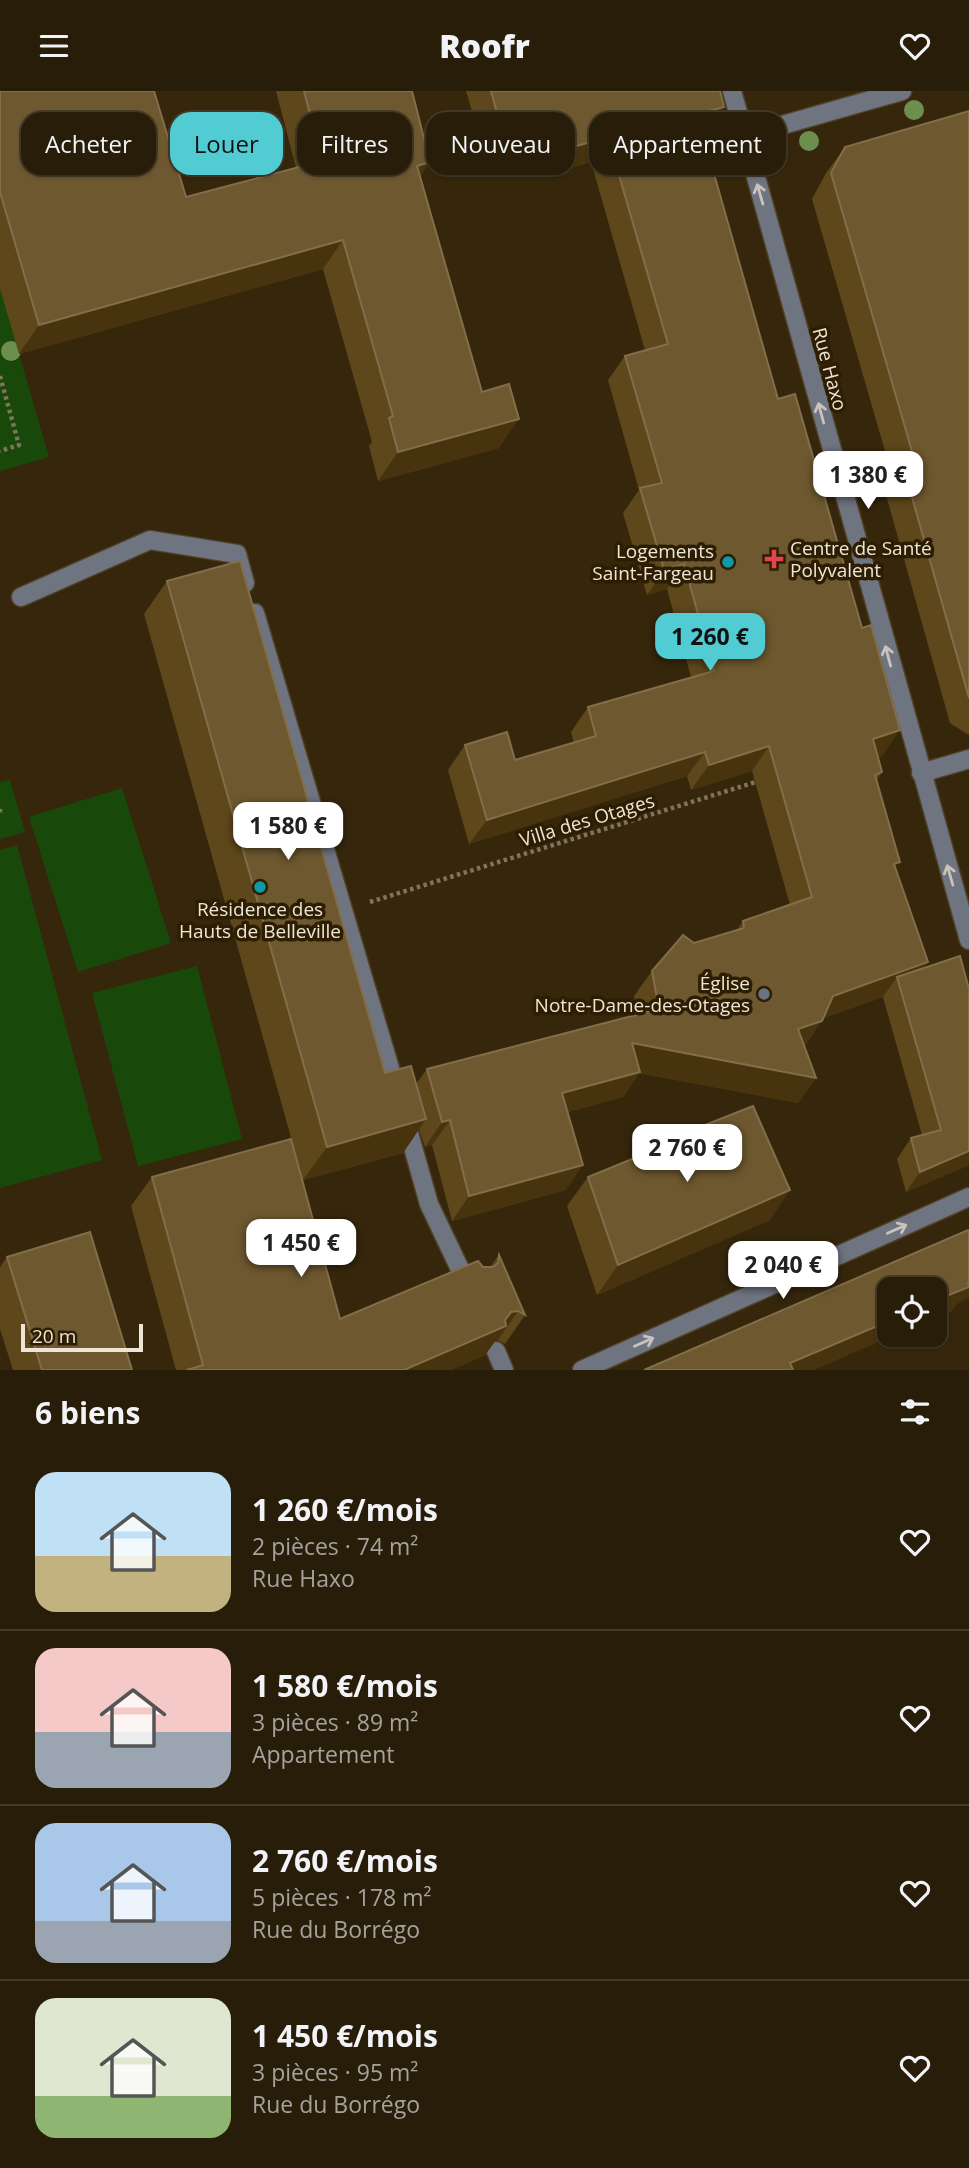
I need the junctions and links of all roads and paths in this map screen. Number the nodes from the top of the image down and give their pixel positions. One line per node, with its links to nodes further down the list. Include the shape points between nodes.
1 (732, 91): 3 (street, Rue Haxo)
2 (902, 91): 4 (street)
3 (738, 112)
4 (786, 124)
5 (755, 175): 10 (street, Rue Haxo, one-way to 5)
6 (0, 376): 7 (path, via 19,445)
7 (0, 451)
8 (21, 597): 14 (street, via 150,540 237,554)
9 (969, 759): 10 (street)
10 (920, 773): 15 (street, Rue Haxo, one-way to 10)
11 (771, 778): 14 (path, Villa des Otages)
12 (0, 809): 13 (path)
13 (0, 816)
14 (345, 909): 17 (street, via 429,1204)
15 (969, 940)
16 (969, 1197): 20 (street, one-way to 16)
17 (468, 1286)
18 (496, 1351): 19 (street)
19 (504, 1370)
20 (582, 1370)

